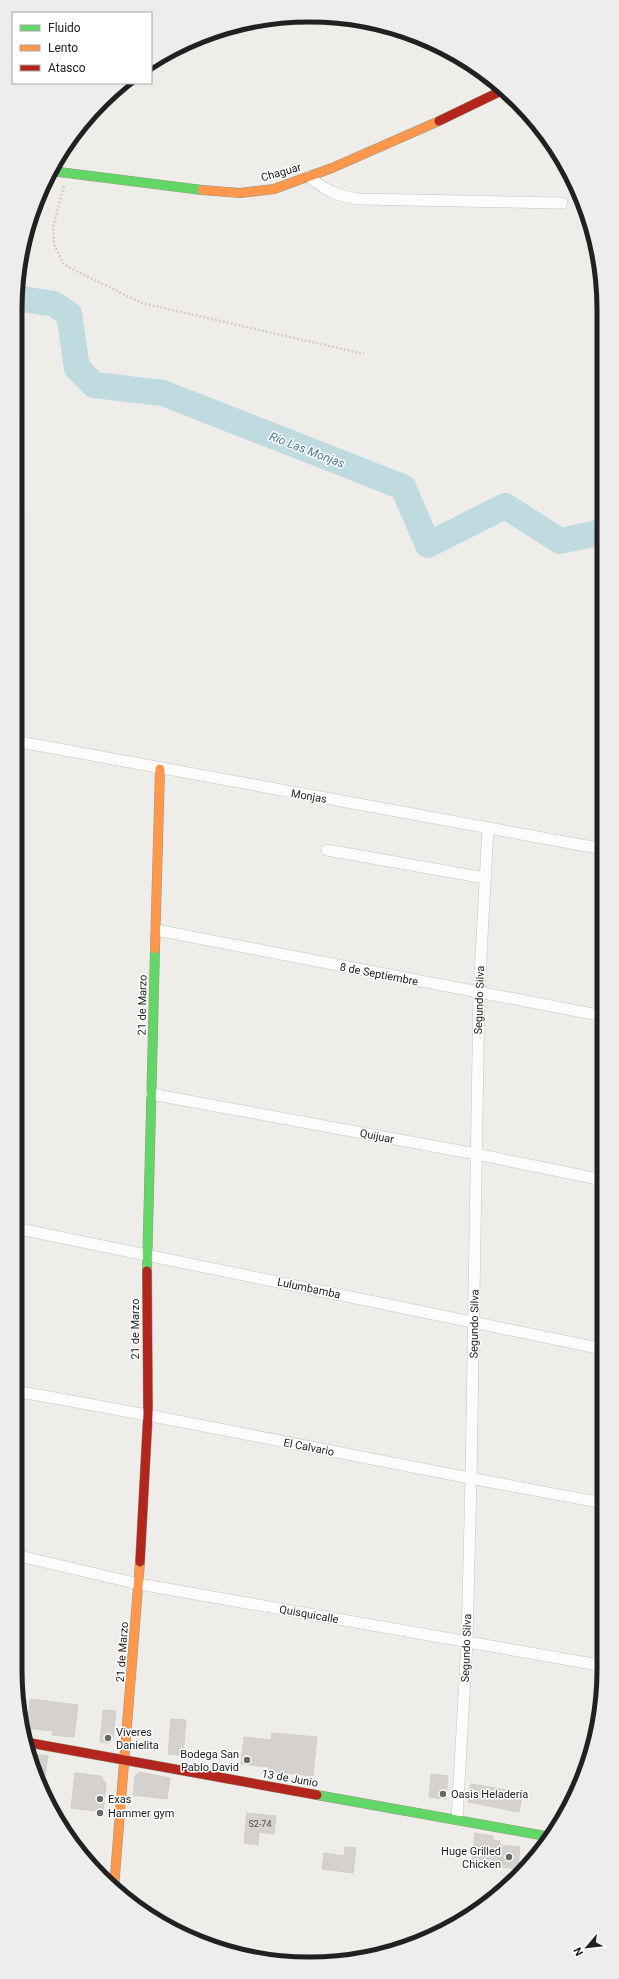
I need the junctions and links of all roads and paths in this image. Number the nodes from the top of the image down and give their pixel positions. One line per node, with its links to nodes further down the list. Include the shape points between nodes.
1 (498, 92): 4 (street, Chaguar, via 432,125)
2 (58, 171): 3 (street, Chaguar)
3 (68, 172): 4 (street, Chaguar, via 240,193 273,189); 6 (path, via 53,227 54,244 63,263 142,303)
4 (309, 177): 5 (street, via 340,196 359,199)
5 (562, 202)
6 (364, 354)
7 (22, 742): 8 (street, Monjas)
8 (160, 769): 9 (street, Monjas); 13 (street, 21 de Marzo)
9 (488, 828): 10 (street, Monjas); 12 (street, Segundo Silva)
10 (597, 848)
11 (326, 850): 12 (street)
12 (485, 878): 14 (street, Segundo Silva)
13 (156, 930): 14 (street, 8 de Septiembre); 16 (street, 21 de Marzo)
14 (479, 993): 15 (street, 8 de Septiembre); 17 (street, Segundo Silva)
15 (597, 1015)
16 (151, 1094): 17 (street, Quijuar); 20 (street, 21 de Marzo)
17 (476, 1154): 18 (street, Quijuar); 21 (street, Segundo Silva)
18 (597, 1179)
19 (22, 1229): 20 (street, Lulumbamba)
20 (147, 1255): 21 (street, Lulumbamba); 24 (street, 21 de Marzo)
21 (474, 1322): 22 (street, Lulumbamba); 25 (street, Segundo Silva)
22 (597, 1348)
23 (22, 1392): 24 (street, El Calvario)
24 (148, 1414): 25 (street, El Calvario); 28 (street, 21 de Marzo)
25 (471, 1479): 26 (street, El Calvario); 29 (street, Segundo Silva)
26 (597, 1502)
27 (22, 1557): 28 (street, Quisquicalle)
28 (139, 1584): 29 (street, Quisquicalle); 32 (street, 21 de Marzo)
29 (467, 1642): 30 (street, Quisquicalle); 33 (street, Segundo Silva)
30 (597, 1665)
31 (32, 1743): 32 (street, 13 de Junio)
32 (125, 1760): 33 (street, 13 de Junio); 35 (street, 21 de Marzo)
33 (457, 1819): 34 (street, 13 de Junio)
34 (544, 1837)
35 (115, 1881)

